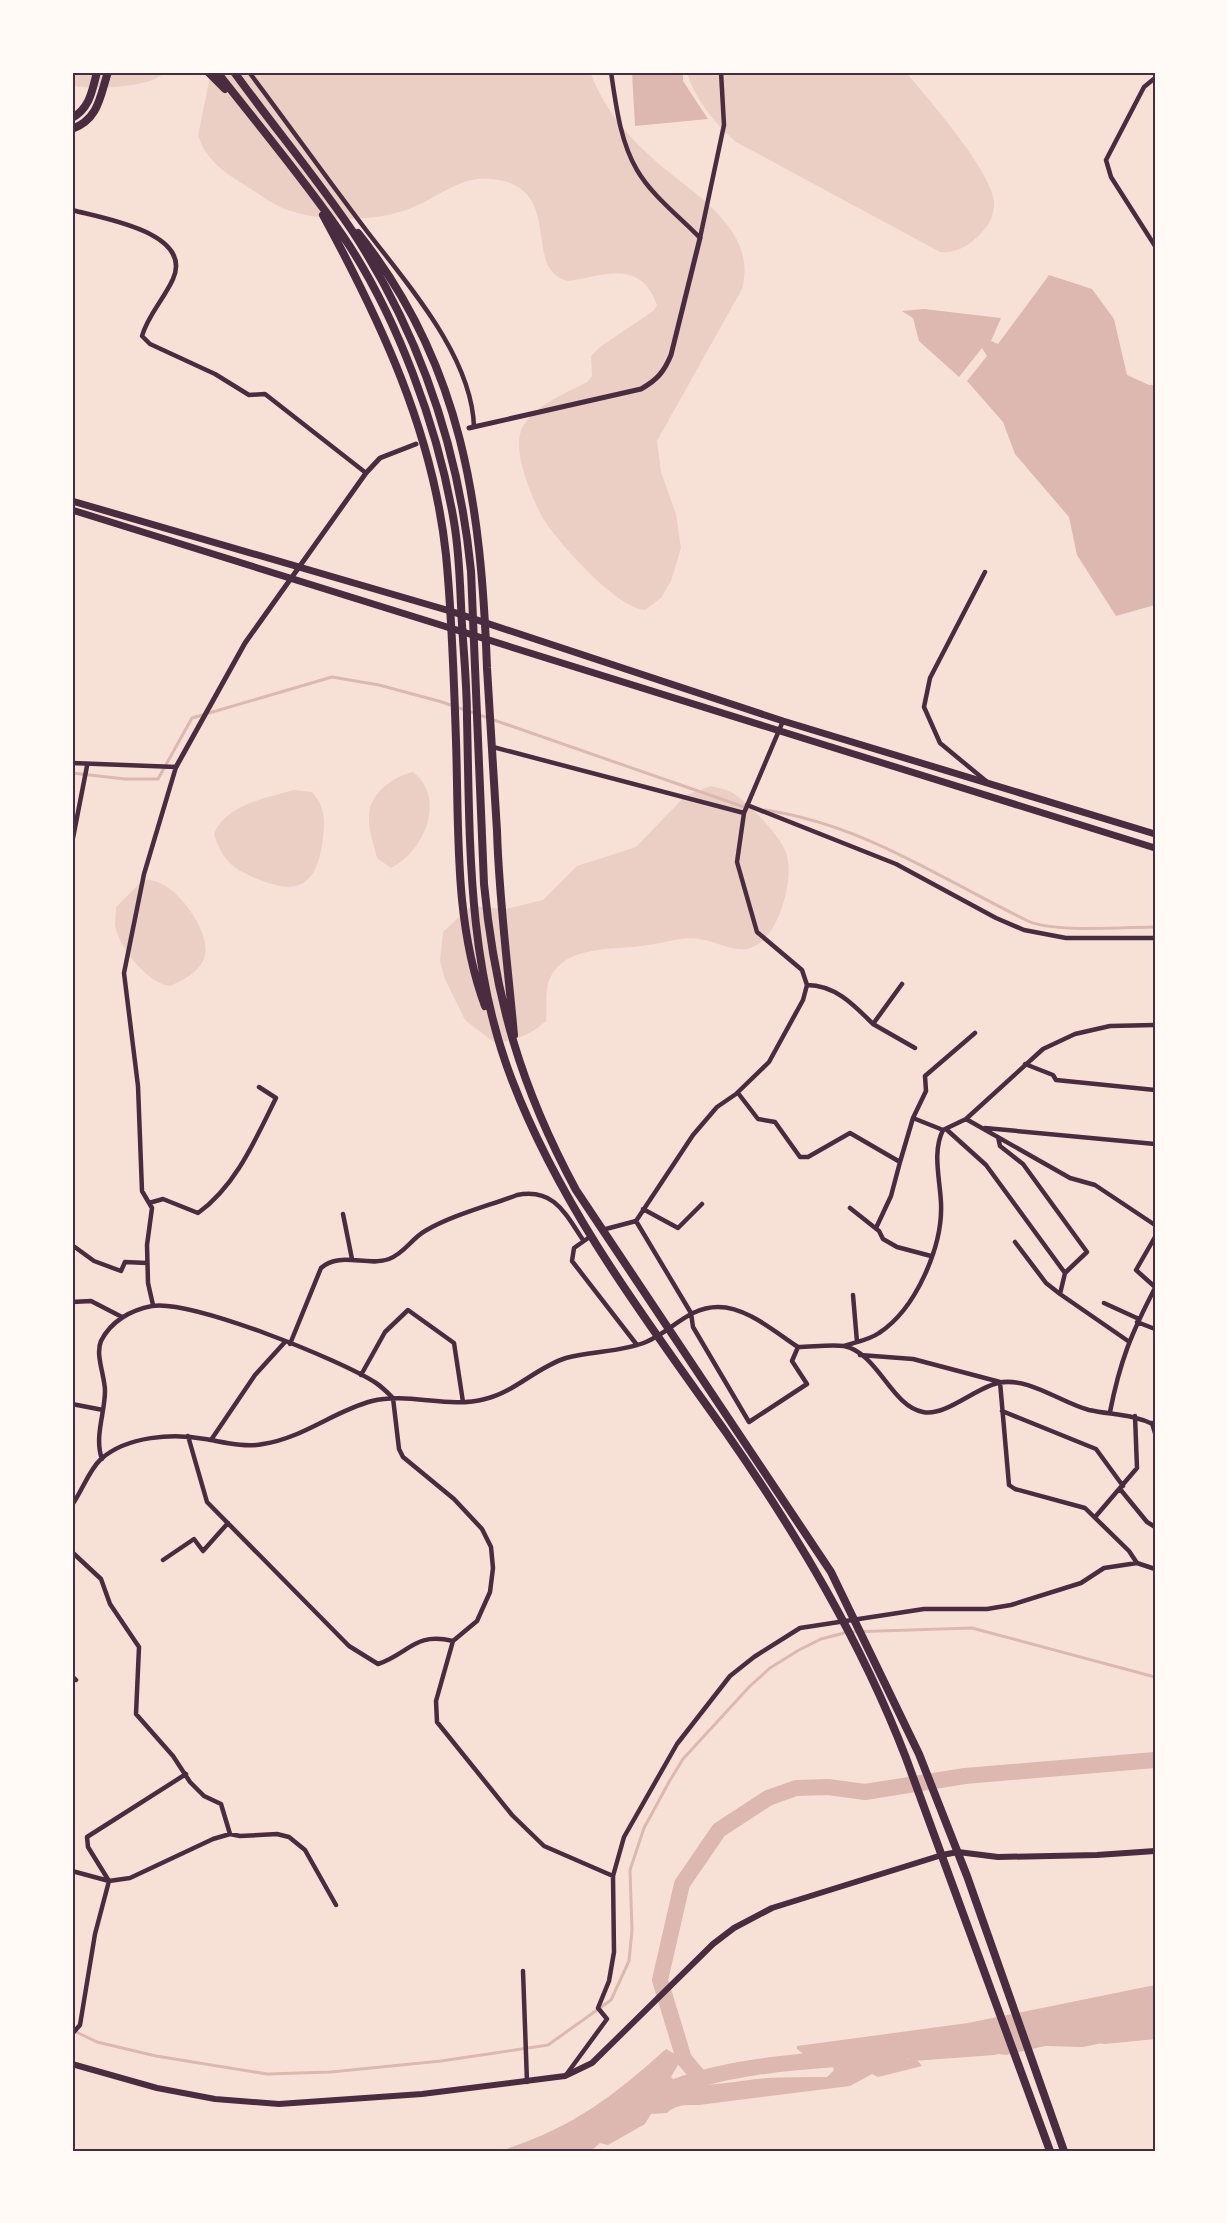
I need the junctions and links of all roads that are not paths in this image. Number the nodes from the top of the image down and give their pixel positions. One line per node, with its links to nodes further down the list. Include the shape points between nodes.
1 (96, 72): 11 (highway, via 88,103)
2 (108, 72): 12 (highway, via 96,111)
3 (208, 72): 10 (highway)
4 (217, 72): 10 (highway)
5 (234, 72): 13 (highway)
6 (249, 72): 18 (street, via 393,264 448,346 467,385)
7 (610, 72): 16 (street, via 621,132 637,170)
8 (721, 72): 16 (street, via 724,125)
9 (1155, 78): 17 (street, via 1144,87 1106,160 1110,177)
10 (249, 114): 14 (highway)
11 (72, 118)
12 (72, 129)
13 (317, 180): 27 (highway, via 401,294 451,403 477,519); 49 (highway, via 393,301 423,366 446,433 466,520 488,932)
14 (309, 190): 26 (highway, via 367,297 400,372 428,456 440,511); 47 (highway, via 345,239 413,373 435,436 455,525 467,713 473,902)
15 (72, 210): 20 (street, via 146,231 171,250 174,278 142,336 150,344 249,394 265,394)
16 (700, 238): 18 (street, via 671,355 655,381 641,389)
17 (1155, 246)
18 (472, 427)
19 (416, 444): 20 (street, via 380,458)
20 (366, 473): 23 (street)
21 (72, 501): 23 (main road)
22 (72, 510): 25 (main road)
23 (298, 568): 25 (street); 26 (main road)
24 (985, 572): 36 (street, via 930,678 924,707 940,743)
25 (293, 577): 28 (main road); 35 (street, via 245,643)
26 (450, 611): 27 (main road); 28 (highway)
27 (487, 625): 29 (highway); 30 (main road)
28 (451, 629): 29 (main road); 47 (highway, via 461,888 478,987)
29 (487, 641): 31 (main road); 32 (highway)
30 (783, 721): 31 (street); 36 (main road)
31 (778, 730): 37 (street); 41 (main road)
32 (493, 747): 38 (street); 49 (highway, via 499,887)
33 (72, 763): 34 (street)
34 (87, 766): 35 (street); 40 (street)
35 (176, 767): 62 (street, via 144,874 124,973 138,1086 142,1191)
36 (988, 783): 39 (main road)
37 (747, 805): 38 (street); 42 (street, via 896,864 1024,930 1066,938)
38 (744, 813): 44 (street, via 737,862 757,932 802,970)
39 (1155, 834)
40 (72, 843)
41 (1155, 848)
42 (1155, 938)
43 (902, 984): 45 (street)
44 (807, 985): 45 (street, via 822,985 839,993); 54 (street, via 779,1047)
45 (873, 1024): 50 (street)
46 (1155, 1025): 51 (street, via 1110,1026 1075,1034 1043,1049)
47 (494, 1030): 72 (highway, via 525,1113)
48 (975, 1033): 55 (street, via 925,1076 926,1091)
49 (515, 1048): 70 (highway, via 547,1135)
50 (915, 1048)
51 (1026, 1064): 53 (street, via 1056,1080); 56 (street)
52 (259, 1087): 62 (street, via 276,1098 243,1162 206,1207 198,1213 163,1199)
53 (1155, 1090)
54 (738, 1093): 61 (street, via 758,1119 775,1122 800,1157 808,1157 850,1133); 65 (street, via 717,1107 693,1135)
55 (914, 1118): 58 (street); 61 (street)
56 (966, 1119): 57 (street); 58 (street)
57 (982, 1128): 59 (street); 60 (street)
58 (945, 1129): 75 (street, via 936,1148 941,1207); 78 (street, via 986,1165)
59 (998, 1137): 68 (street, via 1070,1178 1095,1185); 78 (street, via 1000,1146 1023,1164 1087,1252)
60 (1155, 1144)
61 (900, 1162): 69 (street, via 891,1196)
62 (149, 1203): 77 (street, via 152,1208)
63 (702, 1204): 65 (street, via 678,1228)
64 (850, 1208): 69 (street)
65 (643, 1209): 67 (street)
66 (343, 1214): 76 (street)
67 (636, 1221): 70 (street); 85 (street)
68 (1155, 1225)
69 (876, 1228): 75 (street, via 883,1239 897,1247)
70 (602, 1230): 123 (highway, via 831,1572 919,1754)
71 (1155, 1237): 79 (street, via 1136,1270)
72 (587, 1238): 76 (street, via 557,1202 530,1192 426,1230 390,1259); 92 (street, via 574,1248 572,1261); 124 (highway, via 762,1486 838,1608 884,1701)
73 (1015, 1242): 80 (street, via 1046,1283)
74 (72, 1247): 77 (street, via 121,1271 125,1262)
75 (931, 1256): 90 (street, via 911,1301 886,1328)
76 (352, 1259): 91 (street, via 321,1268)
77 (147, 1263): 84 (street)
78 (1065, 1273): 80 (street)
79 (1155, 1287): 87 (street)
80 (1060, 1294): 89 (street)
81 (853, 1295): 90 (street)
82 (72, 1302): 86 (street, via 91,1301)
83 (1104, 1303): 87 (street)
84 (153, 1305): 86 (street); 91 (street, via 224,1320)
85 (691, 1313): 92 (street); 94 (street, via 718,1307 741,1311); 94 (street, via 693,1327 749,1422 807,1384 792,1361)
86 (122, 1317): 101 (street, via 101,1342)
87 (1138, 1321): 88 (street); 89 (street)
88 (1155, 1329)
89 (1128, 1341): 103 (street)
90 (857, 1342): 93 (street)
91 (288, 1343): 96 (street); 108 (street, via 255,1375)
92 (637, 1345): 99 (street, via 564,1359 512,1389)
93 (844, 1346): 94 (street); 95 (street)
94 (798, 1347)
95 (860, 1355): 97 (street, via 913,1359); 97 (street, via 910,1406 922,1412 938,1412)
96 (361, 1375): 98 (street); 99 (street, via 385,1332 408,1310 454,1343)
97 (1000, 1382): 102 (street); 103 (street, via 1018,1383 1088,1410)
98 (393, 1398): 99 (street); 108 (street, via 353,1408 294,1437 261,1445); 119 (street, via 403,1457 454,1499 482,1529 491,1547 493,1568 485,1608 477,1621)
99 (463, 1402)
100 (72, 1404): 101 (street)
101 (103, 1410): 109 (street, via 98,1449)
102 (1002, 1411): 110 (street, via 1096,1449); 112 (street, via 1010,1485 1085,1508)
103 (1110, 1413): 104 (street)
104 (1135, 1416): 105 (street); 110 (street, via 1137,1468)
105 (1153, 1424): 106 (street)
106 (1155, 1433)
107 (188, 1436): 108 (street); 109 (street, via 165,1434 132,1443); 113 (street, via 207,1502)
108 (211, 1440)
109 (102, 1459): 111 (street)
110 (1122, 1488): 112 (street); 114 (street)
111 (72, 1505)
112 (1096, 1516): 117 (street)
113 (228, 1523): 116 (street, via 203,1551 194,1539); 119 (street, via 349,1646 378,1664 423,1639)
114 (1155, 1527)
115 (72, 1552): 120 (street, via 101,1579 110,1604 139,1647 136,1714)
116 (163, 1560)
117 (1137, 1563): 118 (street); 126 (street, via 1104,1568 1080,1583 1011,1605 924,1609 800,1628 772,1644 730,1676 677,1744 624,1837)
118 (1155, 1569)
119 (453, 1641): 126 (street, via 436,1701 437,1722 512,1815 544,1846)
120 (186, 1774): 121 (street, via 204,1796 221,1804); 127 (street, via 87,1837 88,1848)
121 (230, 1834): 127 (street, via 130,1878); 128 (street, via 289,1837 305,1850)
122 (1155, 1851): 123 (main road, via 998,1857)
123 (958, 1852): 124 (main road); 135 (highway)
124 (942, 1855): 132 (main road, via 772,1908 734,1928 695,1959 592,2063); 134 (highway)
125 (72, 1871): 127 (street)
126 (613, 1876): 132 (street, via 614,1952 609,1981 598,2008 607,2019)
127 (109, 1881): 130 (street, via 95,1934 80,2025)
128 (336, 1905)
129 (523, 1971): 133 (street)
130 (72, 2034)
131 (72, 2064): 133 (main road, via 192,2095 279,2104)
132 (565, 2076): 133 (main road)
133 (527, 2082)
134 (1050, 2151)
135 (1064, 2151)

